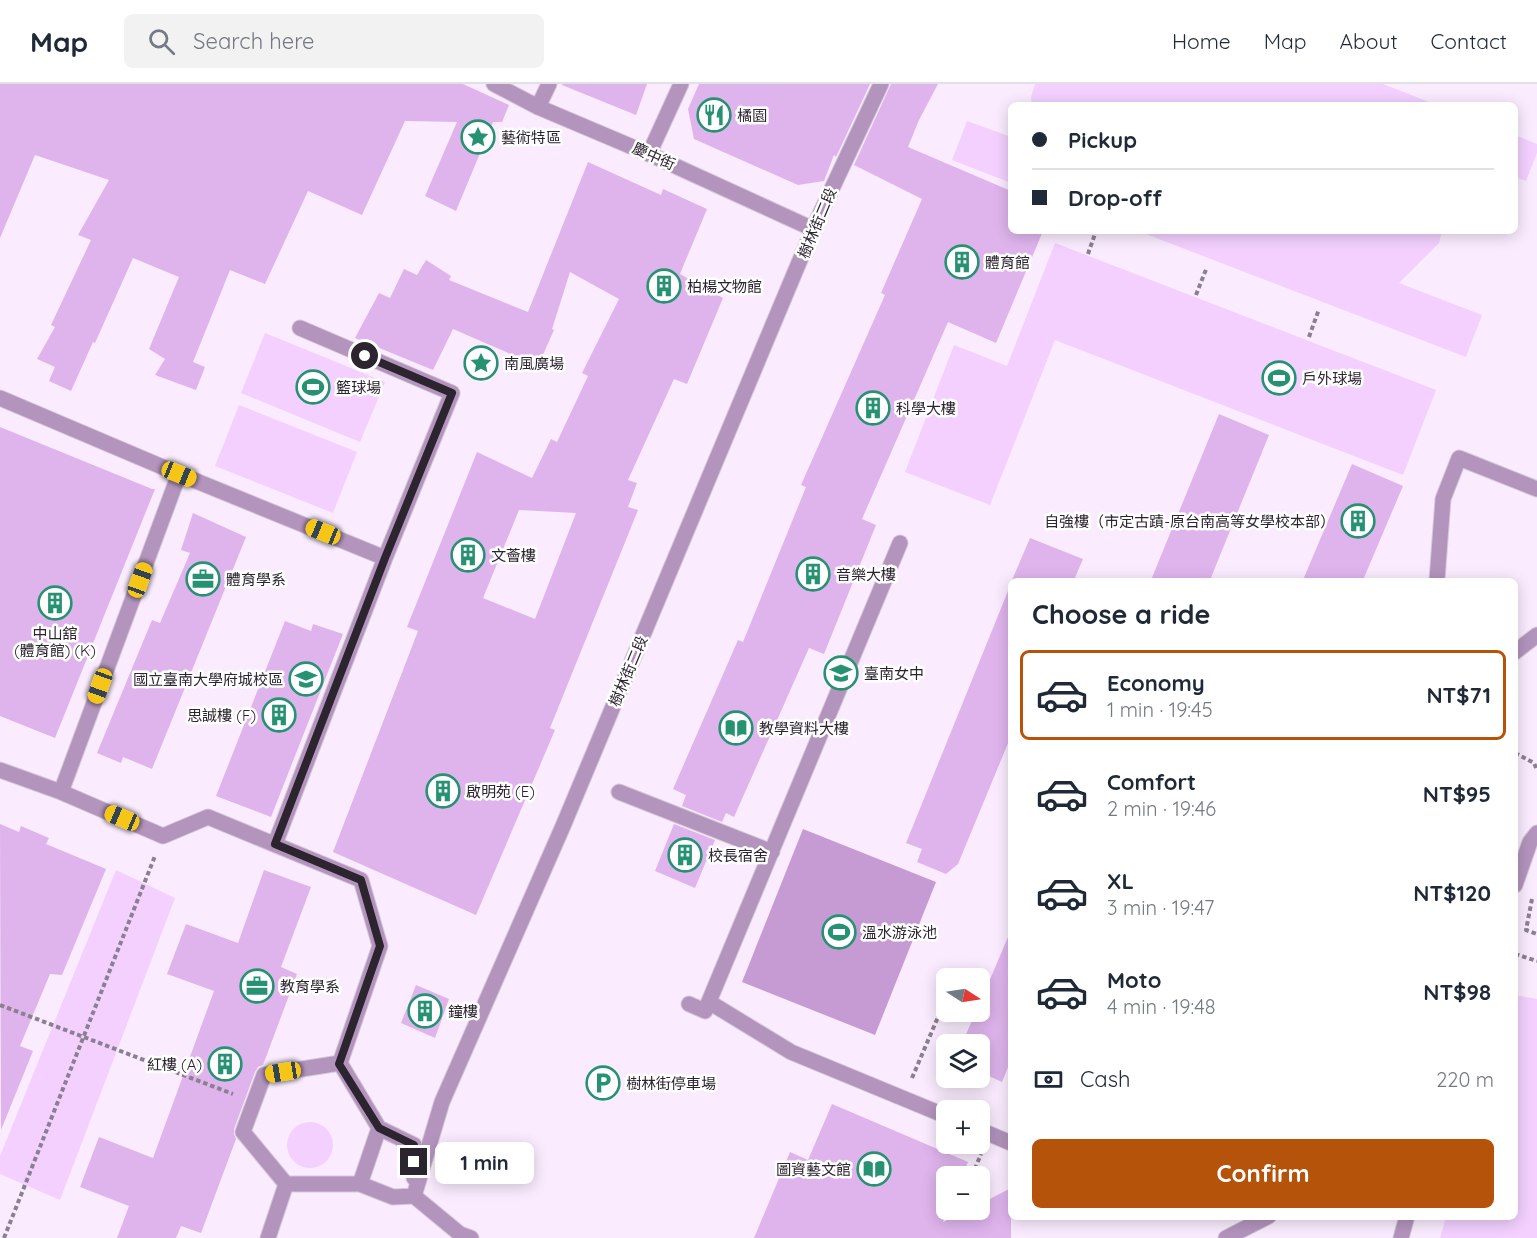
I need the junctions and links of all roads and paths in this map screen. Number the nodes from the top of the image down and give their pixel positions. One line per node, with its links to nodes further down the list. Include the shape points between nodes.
1 (494, 84): 5 (street, 慶中街)
2 (549, 84): 5 (street)
3 (681, 84): 6 (street)
4 (881, 84): 7 (street, 樹林街二段)
5 (538, 108): 6 (street, 慶中街)
6 (649, 154): 7 (street, 慶中街)
7 (813, 230): 50 (street, 樹林街二段, via 563,826 442,1102)
8 (1095, 234): 9 (path)
9 (1088, 254)
10 (1207, 267): 11 (path)
11 (1196, 295)
12 (1319, 309): 14 (path)
13 (300, 328): 19 (street, via 452,393)
14 (1309, 337)
15 (0, 398): 16 (street)
16 (179, 474): 19 (street); 26 (street)
17 (1537, 489): 20 (street, via 1459,458 1443,499)
18 (900, 543): 31 (street)
19 (385, 558): 30 (street)
20 (1437, 578)
21 (1537, 635): 22 (street)
22 (1518, 650)
23 (1518, 755): 25 (path, via 1534,763)
24 (0, 770): 26 (street)
25 (1537, 770)
26 (61, 792): 29 (street)
27 (619, 792): 31 (street)
28 (1537, 833): 32 (street)
29 (163, 836): 30 (street, via 208,817); 53 (path)
30 (275, 844): 41 (street, via 361,880 380,946)
31 (772, 852): 37 (street)
32 (1518, 876)
33 (1533, 898): 34 (path, via 1526,930)
34 (1537, 934)
35 (1518, 955): 36 (path)
36 (1537, 961)
37 (709, 1002): 38 (street, via 705,1011); 42 (street, via 791,1052)
38 (689, 1004)
39 (0, 1005): 43 (path)
40 (936, 1022): 42 (path)
41 (339, 1064): 43 (street, via 264,1075); 45 (street)
42 (904, 1098): 44 (street)
43 (254, 1102): 48 (street, via 243,1132)
44 (936, 1112)
45 (379, 1128): 49 (street); 50 (street, via 414,1145)
46 (990, 1134): 47 (street)
47 (1008, 1142)
48 (286, 1184): 49 (street); 54 (street)
49 (360, 1184): 50 (street, via 393,1197)
50 (414, 1196): 55 (street, via 460,1234)
51 (1261, 1220): 56 (street)
52 (1406, 1220): 57 (street)
53 (4, 1238)
54 (268, 1238)
55 (471, 1238)
56 (1226, 1238)
57 (1401, 1238)

